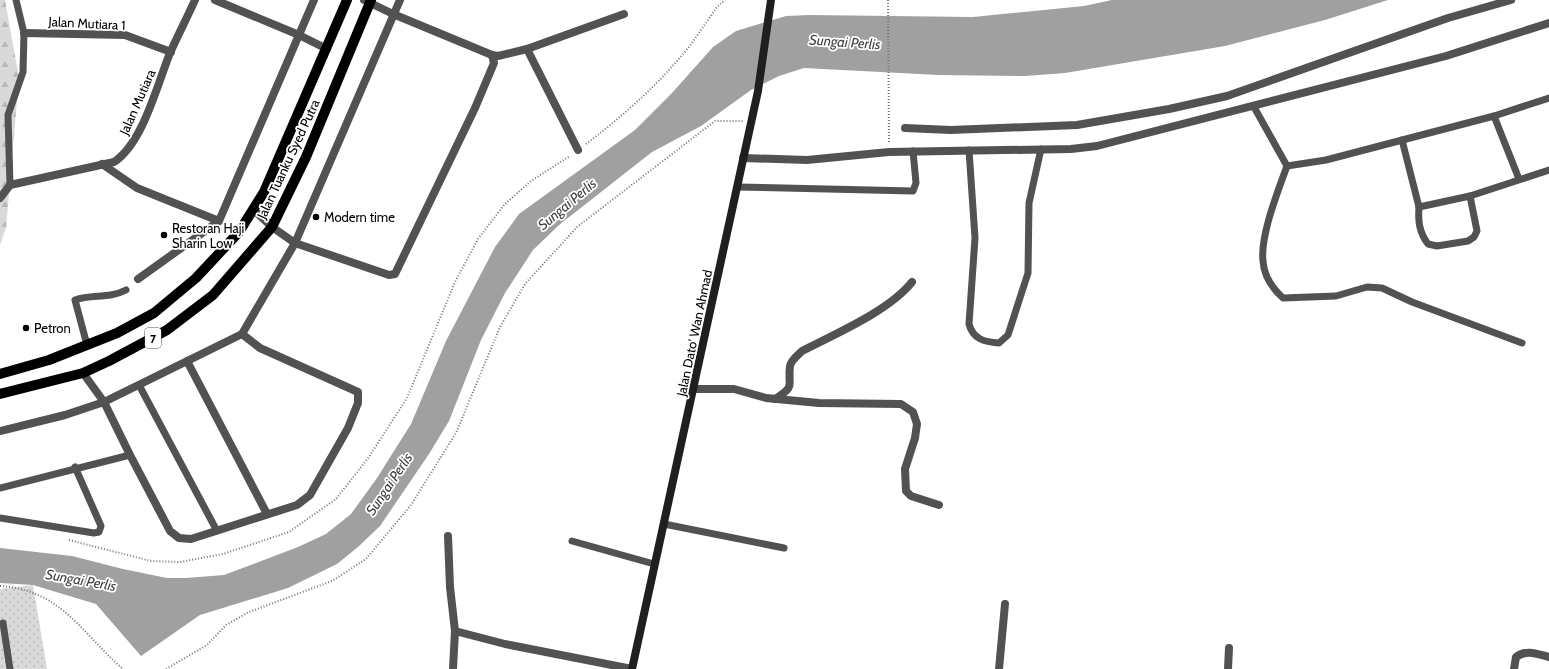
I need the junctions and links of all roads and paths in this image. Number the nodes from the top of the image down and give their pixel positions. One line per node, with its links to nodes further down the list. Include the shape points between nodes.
1 (16, 0): 15 (lane)
2 (195, 0): 19 (street, Jalan Mutiara)
3 (214, 0): 16 (street)
4 (314, 0): 16 (street)
5 (347, 0): 17 (main road, Jalan Tuanku Syed Putra / 7)
6 (400, 0): 12 (street)
7 (725, 0): 28 (path, via 678,60 651,89 615,122)
8 (771, 0): 24 (main road, Jalan Dato' Wan Ahmad)
9 (1510, 0): 25 (street, via 1448,18 1227,96 1077,125 951,130)
10 (369, 1): 12 (street); 44 (main road, Jalan Tuanku Syed Putra / 7, via 306,157)
11 (888, 1): 31 (path)
12 (393, 14): 20 (street); 45 (street)
13 (624, 14): 18 (street)
14 (1549, 23): 22 (street, via 1446,56)
15 (24, 33): 19 (street, Jalan Mutiara 1, via 124,35); 37 (lane, via 23,72 8,116)
16 (299, 35): 17 (street); 43 (street)
17 (327, 49): 42 (main road, Jalan Tuanku Syed Putra / 7, via 264,192)
18 (527, 49): 20 (street); 28 (street)
19 (171, 52): 33 (street, Jalan Mutiara, via 147,113 128,149 114,162)
20 (492, 56): 45 (street, via 494,63 475,108 397,272 389,275)
21 (1549, 98): 23 (lane)
22 (1254, 107): 27 (street, via 1097,146); 34 (lane)
23 (1494, 116): 26 (lane); 36 (lane)
24 (752, 122): 32 (main road, Jalan Dato' Wan Ahmad); 82 (path, via 715,122 577,227 551,254 525,284 500,327 456,433 430,478 366,559 332,581 249,612 226,625 207,645)
25 (905, 128)
26 (1402, 140): 34 (lane, via 1326,160); 41 (lane)
27 (1041, 149): 29 (street); 29 (lane, via 1029,203 1028,273 1008,335 999,343 977,338 971,333 969,324 975,238)
28 (578, 150): 70 (path, via 531,181 504,205 478,240 455,282 407,398 369,457 336,499 289,532 223,554 180,562 151,561)
29 (969, 150): 30 (street)
30 (913, 151): 31 (street); 38 (lane, via 916,183 913,191)
31 (889, 152): 32 (street, via 807,160)
32 (743, 158): 38 (main road, Jalan Dato' Wan Ahmad)
33 (102, 164): 37 (street, Jalan Mutiara); 43 (street, via 137,188)
34 (1287, 166): 50 (lane, via 1266,230 1263,262 1272,287 1283,298 1336,296 1367,287 1382,288 1412,302)
35 (1549, 170): 36 (lane)
36 (1519, 179): 39 (lane)
37 (10, 185): 40 (street)
38 (737, 187): 56 (main road, Jalan Dato' Wan Ahmad)
39 (1470, 196): 41 (lane); 41 (lane, via 1477,231 1474,238 1468,241 1437,246 1428,244 1422,236 1418,221)
40 (0, 198)
41 (1419, 207)
42 (252, 209): 44 (street); 51 (main road, Jalan Tuanku Syed Putra / 7, via 239,232 196,278 160,308 117,333)
43 (219, 221): 46 (street)
44 (272, 227): 45 (street); 53 (main road, Jalan Tuanku Syed Putra / 7, via 213,294 168,330)
45 (295, 243): 49 (street)
46 (138, 279)
47 (912, 282): 58 (street, via 903,294 802,351 790,365 790,385 786,392)
48 (126, 290): 51 (lane, via 115,296 75,300)
49 (242, 334): 52 (street); 65 (street, via 260,348 358,392 358,403 348,428 310,495 297,505)
50 (1522, 343)
51 (87, 345): 54 (main road, Jalan Tuanku Syed Putra / 7, via 49,360)
52 (187, 362): 55 (street); 65 (street)
53 (83, 373): 57 (main road, Jalan Tuanku Syed Putra / 7); 59 (street)
54 (0, 374)
55 (139, 384): 59 (street); 68 (lane)
56 (694, 389): 58 (street, via 734,389); 67 (main road, Jalan Dato' Wan Ahmad)
57 (0, 394)
58 (775, 399): 64 (street, via 819,403 901,404 913,412 917,424 905,469 906,491 911,496)
59 (104, 402): 60 (street); 61 (street)
60 (0, 431)
61 (130, 455): 62 (lane); 68 (street, via 170,531 179,538 191,539)
62 (75, 467): 63 (lane); 66 (lane, via 101,526 100,532)
63 (0, 488)
64 (939, 505)
65 (267, 514): 68 (street)
66 (0, 518)
67 (664, 524): 72 (lane); 73 (main road, Jalan Dato' Wan Ahmad)
68 (217, 531)
69 (448, 536): 77 (street)
70 (64, 539)
71 (572, 541): 73 (lane)
72 (784, 548)
73 (654, 564): 84 (main road, Jalan Dato' Wan Ahmad)
74 (0, 586): 81 (path, via 33,592 56,604)
75 (1005, 604): 85 (street)
76 (3, 623): 80 (lane)
77 (455, 631): 83 (street); 84 (street, via 505,644)
78 (1229, 648): 86 (street)
79 (1549, 657): 87 (street, via 1529,652 1521,653 1516,657)
80 (10, 669)
81 (123, 669)
82 (166, 669)
83 (453, 669)
84 (632, 669)
85 (999, 669)
86 (1228, 669)
87 (1514, 669)

